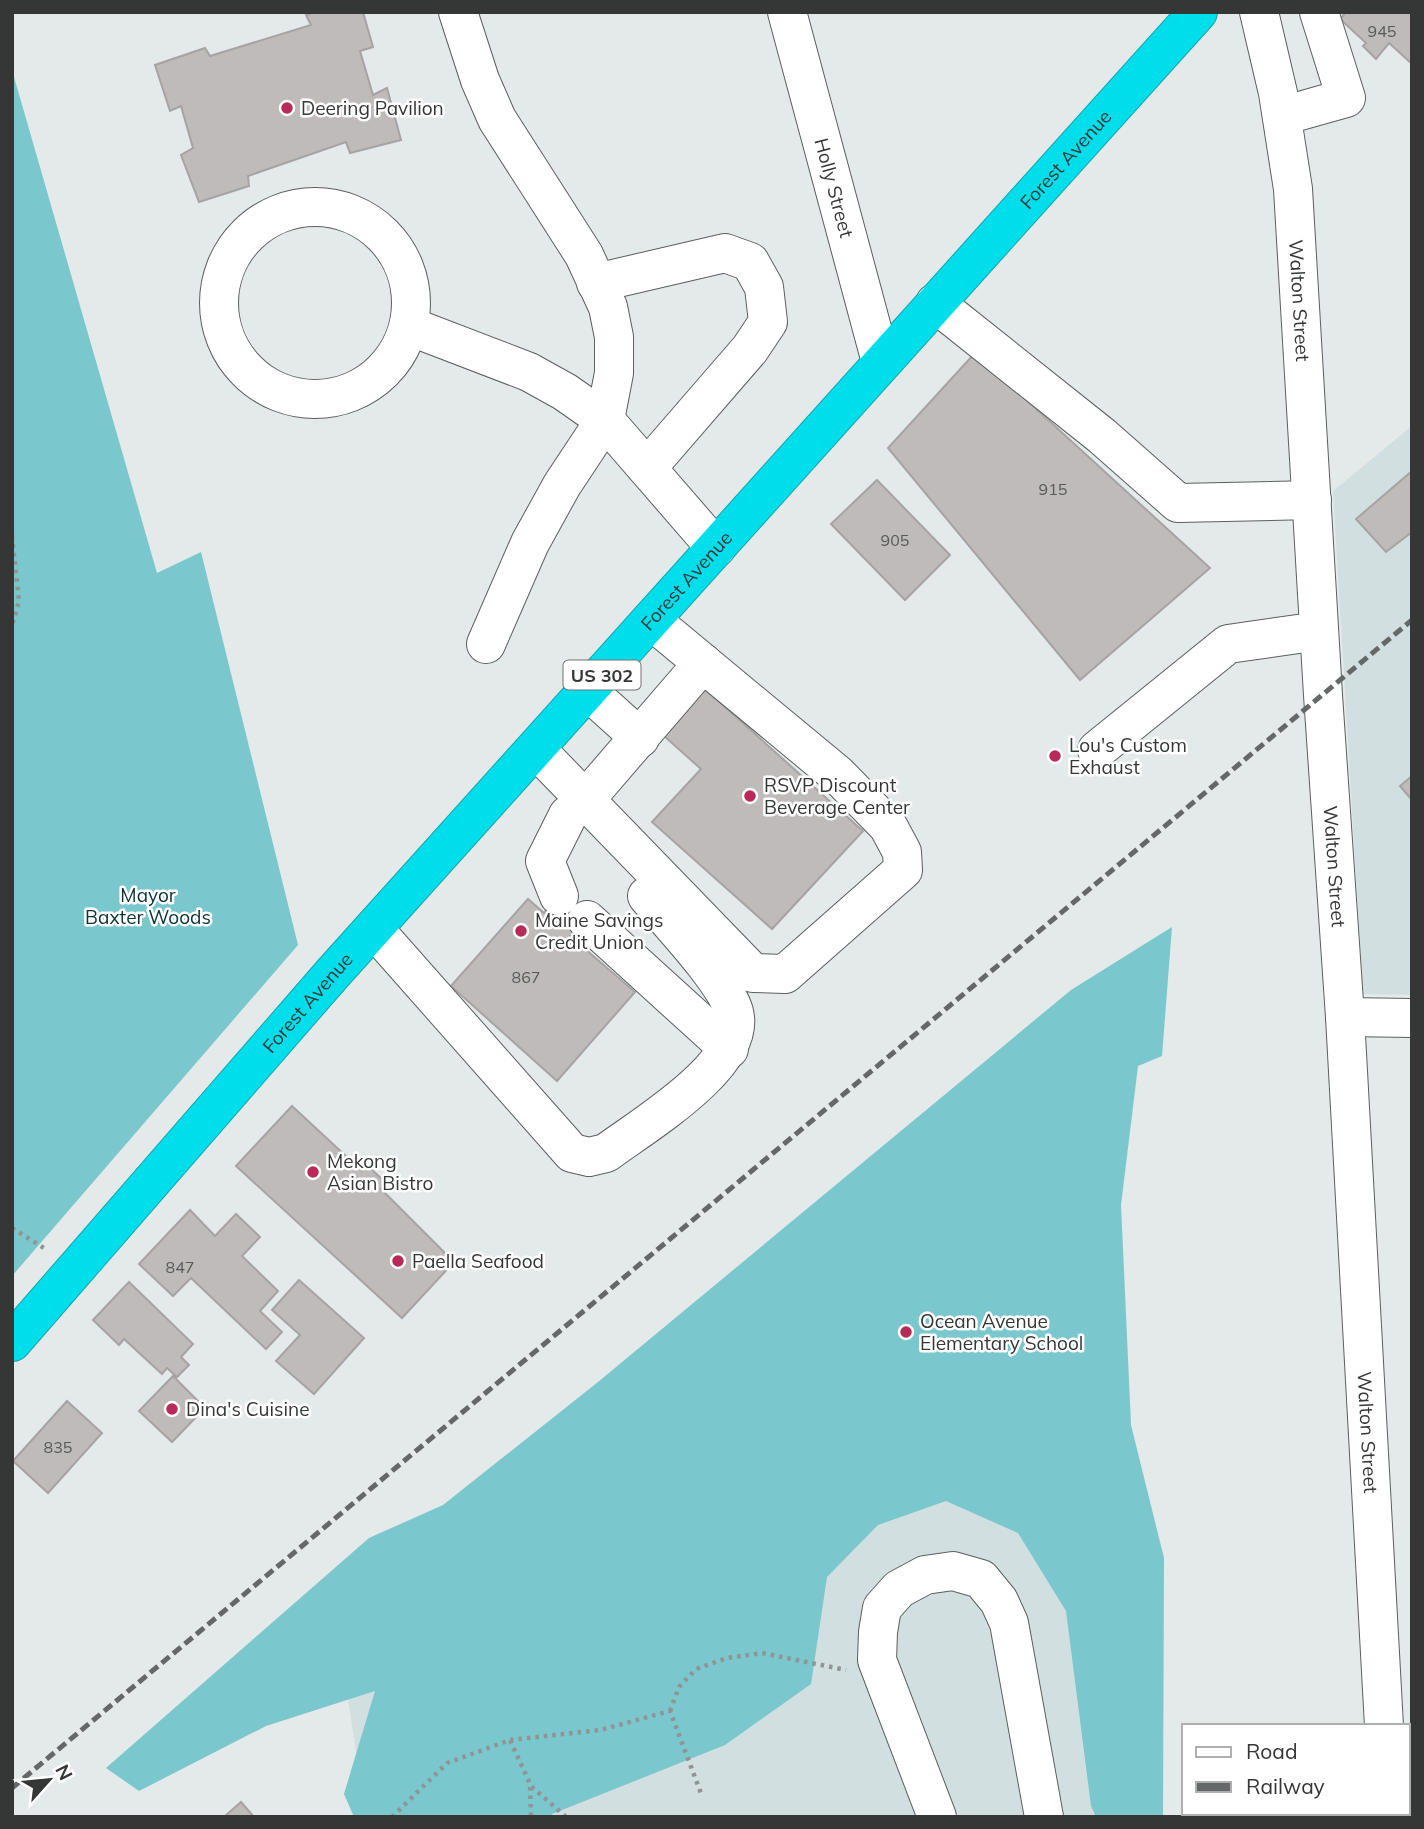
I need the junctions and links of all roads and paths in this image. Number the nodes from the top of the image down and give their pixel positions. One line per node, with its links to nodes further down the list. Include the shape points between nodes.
1 (458, 12): 7 (street, via 497,119 584,255)
2 (788, 12): 10 (street, Holly Street)
3 (1198, 12): 8 (highway, Forest Avenue / US 302)
4 (1259, 12): 6 (street, Walton Street)
5 (1319, 12): 6 (street, via 1346,98)
6 (1282, 116): 13 (street, Walton Street, via 1293,188)
7 (596, 283): 11 (street, via 608,307 614,337 614,373); 12 (street, via 726,253 750,262 764,287 768,322)
8 (935, 303): 10 (highway, Forest Avenue / US 302); 13 (street, via 1178,503)
9 (409, 326): 9 (street, via 411,284 400,256 381,232 353,213 320,206 286,210 256,225 234,250 220,281 219,315 229,348 249,374 275,391 304,400 334,399 363,388 387,369 404,344); 11 (street, via 529,372)
10 (881, 362): 15 (highway, Forest Avenue / US 302)
11 (605, 420): 12 (street); 19 (street, via 530,543)
12 (647, 468): 15 (street)
13 (1312, 500): 18 (street, Walton Street)
14 (12, 536): 17 (path, via 19,601)
15 (716, 548): 16 (highway, Forest Avenue / US 302)
16 (652, 620): 20 (street); 21 (highway, Forest Avenue / US 302)
17 (12, 626)
18 (1319, 631): 23 (street, via 1228,644); 27 (street, Walton Street)
19 (486, 644)
20 (703, 663): 22 (street); 25 (street, via 838,775 888,826 902,852 903,870 785,974 753,972)
21 (588, 691): 22 (street); 24 (highway, Forest Avenue / US 302)
22 (640, 738): 25 (street)
23 (1097, 750)
24 (527, 760): 25 (street); 26 (highway, Forest Avenue / US 302)
25 (577, 808): 29 (street, via 716,979 734,1012 736,1031); 29 (street, via 545,860 573,908)
26 (374, 929): 29 (street, via 572,1153 589,1157 606,1153 706,1079); 30 (highway, Forest Avenue / US 302)
27 (1345, 1017): 28 (street); 33 (street, Walton Street)
28 (1412, 1018)
29 (729, 1049)
30 (12, 1342)
31 (849, 1671): 32 (path, via 762,1653 727,1658 696,1669 679,1687)
32 (670, 1711): 34 (path, via 600,1730); 36 (path)
33 (1384, 1724)
34 (510, 1740): 35 (path); 37 (path, via 447,1763)
35 (531, 1786): 38 (path); 39 (path)
36 (702, 1796)
37 (392, 1817)
38 (531, 1817)
39 (566, 1817)
40 (937, 1817): 41 (street, via 877,1660 877,1632 882,1608 899,1589 925,1575 953,1571 981,1579 1009,1623)
41 (1044, 1817)

